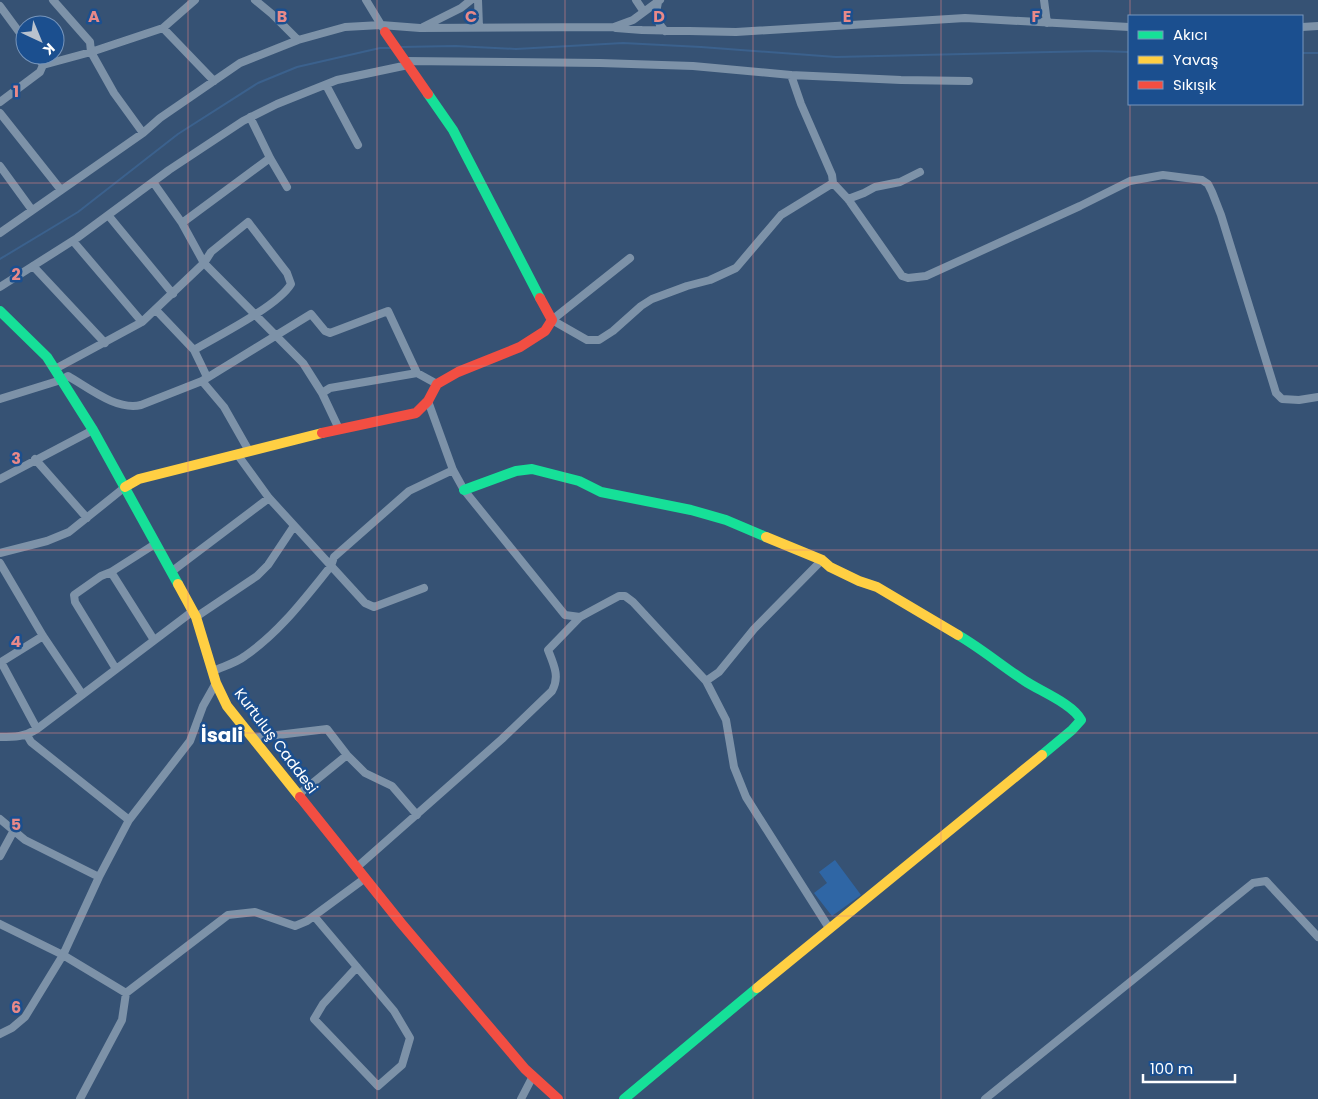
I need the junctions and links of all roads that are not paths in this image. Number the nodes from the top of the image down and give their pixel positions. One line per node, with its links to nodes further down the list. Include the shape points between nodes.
1 (53, 0): 24 (street, via 90,42)
2 (195, 0): 18 (street)
3 (255, 0): 23 (street)
4 (366, 0): 21 (street)
5 (472, 0): 19 (street)
6 (478, 0): 15 (street)
7 (636, 0): 11 (street)
8 (1044, 0): 12 (street)
9 (659, 1): 11 (street); 22 (street, via 655,14)
10 (0, 6): 13 (street)
11 (644, 12): 20 (street)
12 (1047, 23): 16 (street); 22 (street, via 965,18 736,32)
13 (15, 26)
14 (1318, 26): 17 (street)
15 (479, 27): 19 (street); 20 (street)
16 (1128, 27)
17 (1303, 27)
18 (162, 28): 24 (street); 29 (street)
19 (420, 28): 21 (street)
20 (614, 28): 22 (street)
21 (383, 29): 23 (street, via 345,27); 26 (street)
22 (665, 31)
23 (298, 40): 29 (street, via 240,64)
24 (91, 52): 25 (street); 35 (street, via 114,93)
25 (65, 59)
26 (405, 61): 28 (street, via 693,66); 31 (street); 58 (street, via 453,130)
27 (43, 65): 32 (street, via 40,72)
28 (791, 75): 30 (street); 41 (street)
29 (214, 81): 35 (street)
30 (969, 81)
31 (326, 85): 34 (street); 36 (street)
32 (0, 102)
33 (0, 114): 43 (street)
34 (250, 117): 37 (street); 40 (street)
35 (143, 133): 43 (street)
36 (358, 146)
37 (270, 158): 42 (street); 47 (street)
38 (0, 166): 45 (street)
39 (920, 172): 44 (street)
40 (153, 182): 46 (street); 47 (street)
41 (833, 183): 44 (street); 58 (street, via 781,215 736,268 652,299 599,340 587,340)
42 (287, 188)
43 (61, 190): 45 (street)
44 (848, 199): 69 (street, via 902,276 908,278 926,276 1130,181 1163,175 1202,180 1208,184 1221,215 1276,393 1282,399)
45 (32, 210): 48 (street)
46 (108, 215): 49 (street); 54 (street)
47 (182, 223): 51 (street)
48 (0, 233)
49 (73, 241): 52 (street); 59 (street)
50 (630, 258): 58 (street)
51 (204, 263): 54 (street); 57 (street); 57 (street, via 210,252 248,222 287,273 291,284 287,291)
52 (33, 266): 53 (street); 61 (street)
53 (0, 287)
54 (173, 294): 55 (street)
55 (156, 310): 59 (street); 62 (street)
56 (0, 311): 63 (street, Kurtuluş Caddesi, via 48,357)
57 (255, 316): 60 (street); 62 (street)
58 (552, 320): 67 (street, via 545,331 520,347 458,372)
59 (142, 322): 61 (street)
60 (275, 336): 64 (street, via 311,314 330,333 388,311); 65 (street); 68 (street, via 303,363)
61 (105, 342): 63 (street)
62 (194, 350): 65 (street)
63 (55, 369): 66 (street, Kurtuluş Caddesi)
64 (417, 372): 67 (street); 68 (street, via 330,388)
65 (204, 379): 66 (street, via 133,407 118,404 68,376); 74 (street)
66 (61, 380): 70 (street); 73 (street, Kurtuluş Caddesi)
67 (438, 384): 71 (street)
68 (322, 393): 72 (street)
69 (1318, 397)
70 (0, 400)
71 (428, 401): 72 (street, via 416,413); 77 (street)
72 (338, 429): 74 (street)
73 (93, 430): 76 (street); 79 (street, Kurtuluş Caddesi)
74 (249, 451): 75 (street)
75 (237, 454): 79 (street, via 139,479); 81 (street)
76 (35, 460): 78 (street); 82 (street)
77 (453, 470): 80 (street); 89 (street, via 409,491 334,557)
78 (0, 479)
79 (125, 486): 82 (street); 85 (street, Kurtuluş Caddesi)
80 (464, 490): 87 (street, via 516,471 532,469 579,482 601,492 726,520); 94 (street, via 565,615)
81 (269, 498): 83 (street); 91 (street)
82 (87, 518): 86 (street, via 69,532 48,541)
83 (294, 526): 89 (street); 93 (street, via 257,576)
84 (0, 544): 86 (street)
85 (156, 544): 90 (street); 91 (street, Kurtuluş Caddesi)
86 (0, 553)
87 (822, 560): 100 (street, via 754,629 719,672); 119 (street, via 830,567 877,587 977,646 1067,706 1081,720)
88 (0, 563): 95 (street)
89 (331, 566): 92 (street, via 365,603 374,607); 99 (street, via 264,642 244,657)
90 (111, 572): 96 (street); 98 (street, via 74,595 75,602)
91 (171, 572): 93 (street, Kurtuluş Caddesi)
92 (424, 588)
93 (195, 614): 96 (street); 99 (street, Kurtuluş Caddesi)
94 (580, 617): 100 (street, via 619,596 625,596); 109 (street, via 548,650 557,677 552,691)
95 (42, 636): 97 (street); 102 (street)
96 (154, 640): 98 (street)
97 (0, 661): 103 (street)
98 (116, 668): 102 (street)
99 (213, 671): 101 (street, Kurtuluş Caddesi)
100 (706, 681): 119 (street, via 726,720 734,767 746,797)
101 (216, 683): 106 (street, Kurtuluş Caddesi, via 228,706); 111 (street, via 190,741)
102 (82, 694): 103 (street)
103 (37, 729): 104 (street)
104 (27, 735): 105 (street); 111 (street, via 31,742)
105 (0, 737)
106 (253, 738): 107 (street, via 327,729); 108 (street, Kurtuluş Caddesi)
107 (347, 755): 108 (street); 109 (street, via 365,773 392,786)
108 (298, 795): 114 (street, Kurtuluş Caddesi)
109 (417, 815): 114 (street)
110 (0, 819): 112 (street)
111 (129, 820): 115 (street)
112 (13, 832): 113 (street); 115 (street)
113 (0, 856)
114 (356, 868): 116 (street, Kurtuluş Caddesi)
115 (99, 877): 121 (street)
116 (364, 878): 117 (street); 125 (street, Kurtuluş Caddesi)
117 (314, 916): 122 (street); 123 (street, via 295,926 255,912 228,915)
118 (0, 924): 121 (street)
119 (829, 928): 129 (street)
120 (1318, 937): 130 (street, via 1266,881 1253,882)
121 (63, 955): 123 (street); 124 (street, via 25,1017)
122 (357, 967): 122 (street, via 394,1011 410,1038 402,1065 378,1086 314,1019 323,1004)
123 (126, 993): 126 (street, via 122,1020)
124 (0, 1034)
125 (533, 1076): 127 (street); 128 (street, Kurtuluş Caddesi)
126 (80, 1099)
127 (521, 1099)
128 (558, 1099)
129 (624, 1099)
130 (985, 1099)

